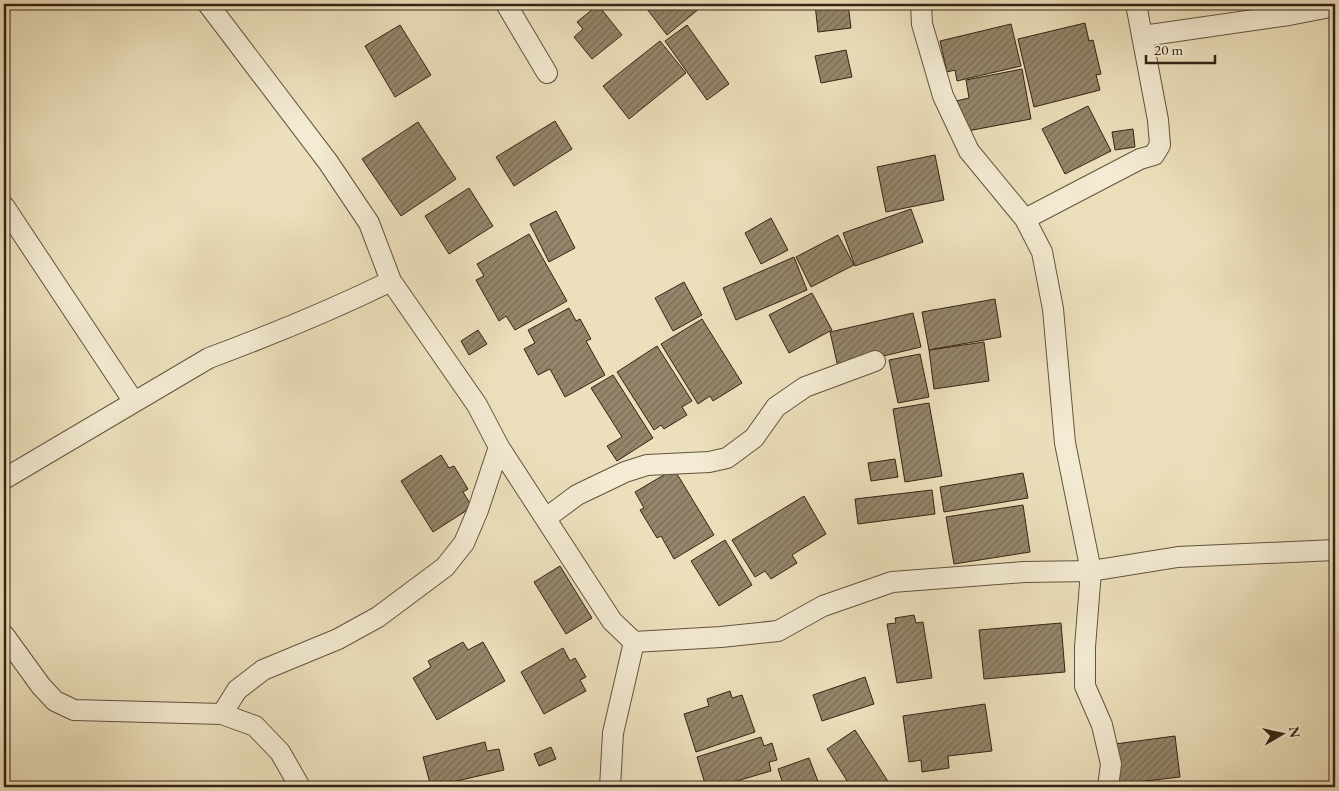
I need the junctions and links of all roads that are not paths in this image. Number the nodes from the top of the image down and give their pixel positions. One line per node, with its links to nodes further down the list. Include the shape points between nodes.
1 (208, 4): 10 (street, via 328,162 369,223)
2 (506, 4): 7 (street)
3 (921, 4): 9 (street, via 922,24 943,96 969,151)
4 (1136, 4): 6 (street)
5 (1335, 6): 6 (street)
6 (1142, 36): 9 (street, via 1158,120 1160,144 1154,155 1140,159)
7 (547, 73)
8 (4, 206): 12 (street)
9 (1025, 218): 17 (street, via 1042,252 1052,309 1064,443)
10 (391, 281): 12 (street, via 209,358); 13 (street, via 477,405)
11 (876, 362): 15 (street, via 805,387 776,407 754,438 727,458 709,462 646,464 577,495)
12 (134, 402): 14 (street)
13 (500, 447): 15 (street); 20 (street, via 464,543 445,567 378,617 338,639 263,670 237,690)
14 (4, 479)
15 (546, 518): 19 (street, via 612,621)
16 (1335, 550): 17 (street, via 1178,557)
17 (1091, 571): 19 (street, via 1024,572 892,582 823,606 778,630); 23 (street, via 1085,686 1102,726 1111,764)
18 (4, 635): 20 (street, via 55,701 74,710)
19 (634, 642): 22 (street, via 613,733)
20 (222, 714): 21 (street, via 255,726 280,752)
21 (300, 787)
22 (610, 787)
23 (1108, 787)

